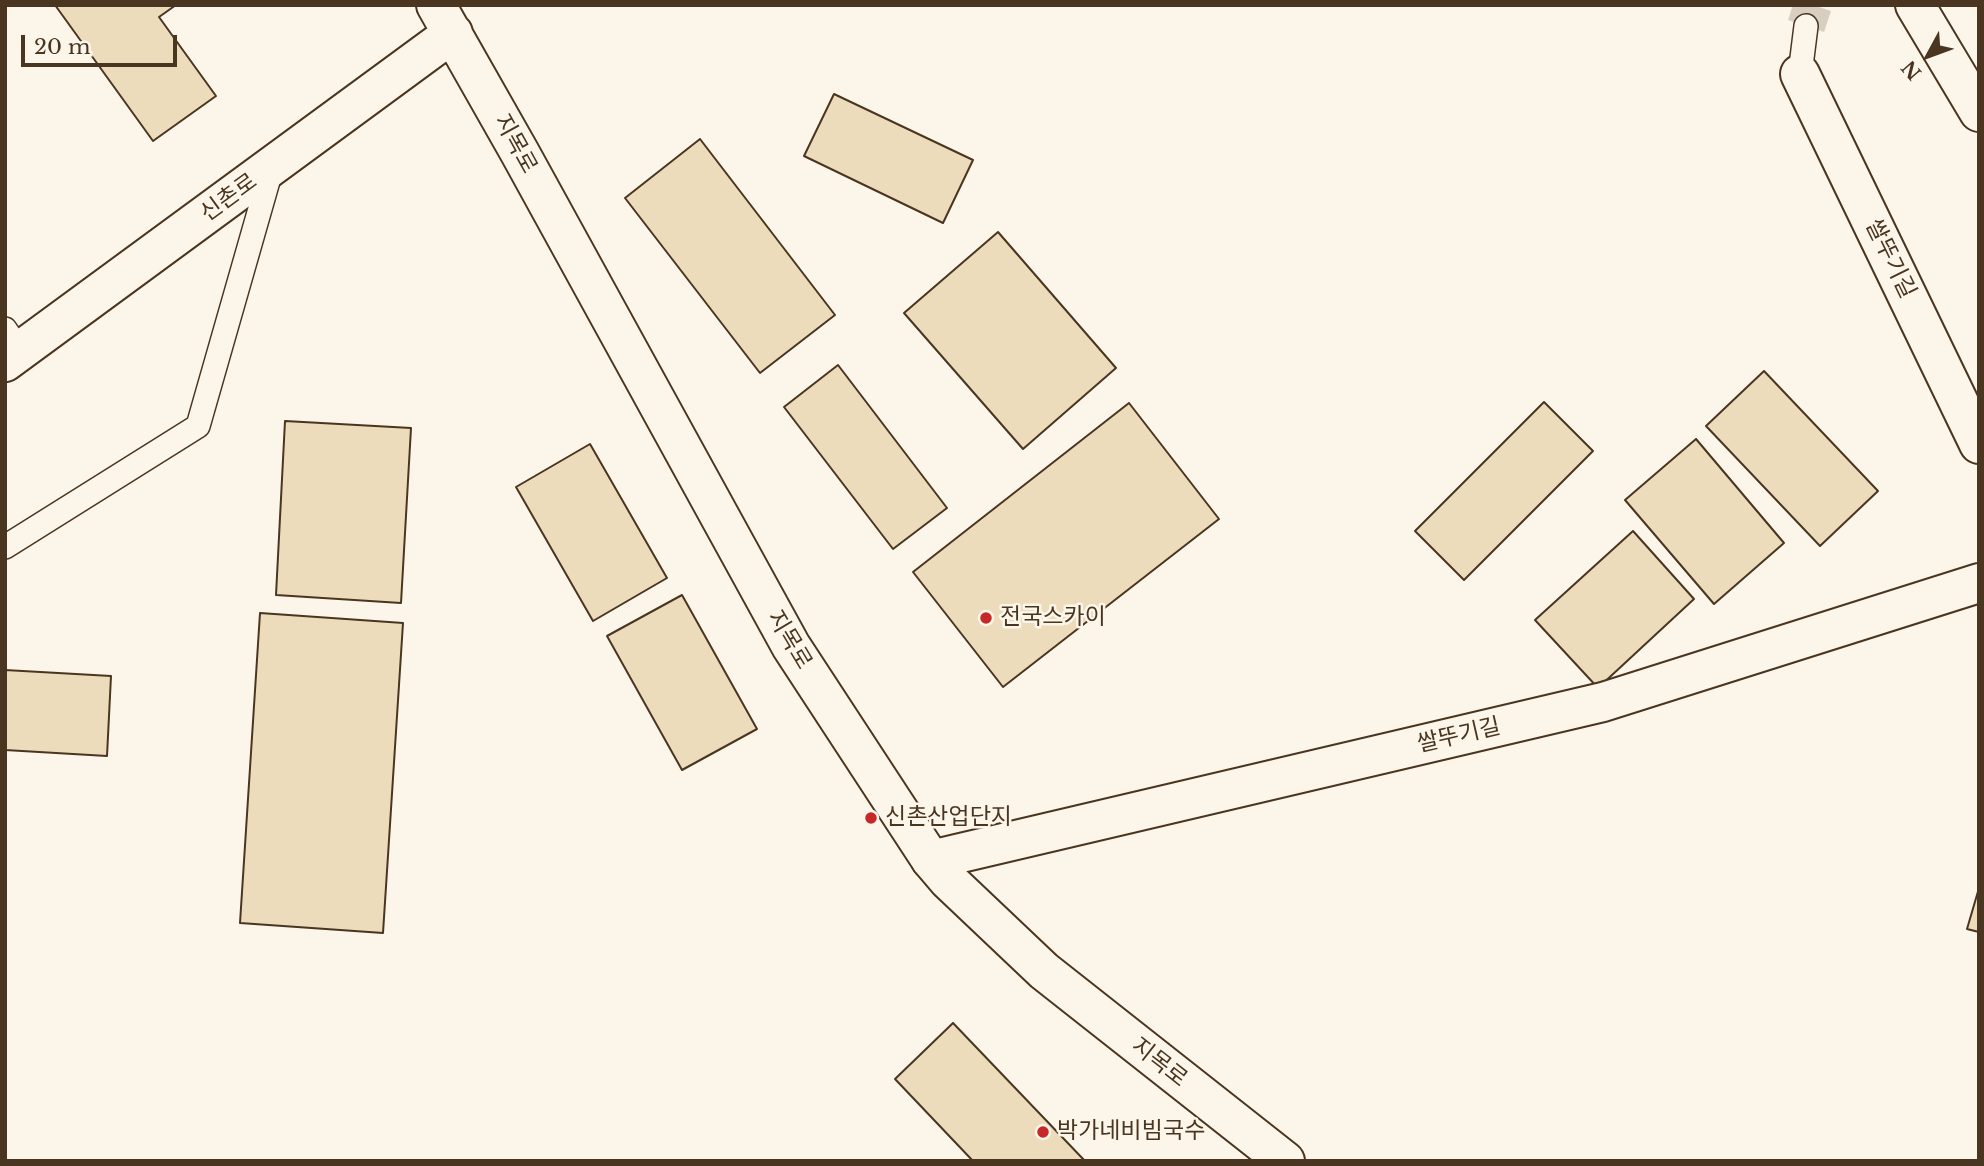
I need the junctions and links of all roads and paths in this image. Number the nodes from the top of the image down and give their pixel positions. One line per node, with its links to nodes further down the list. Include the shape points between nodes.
1 (1915, 5): 5 (street)
2 (444, 19): 6 (street, 신촌로); 11 (street, 지목로, via 791,646)
3 (1806, 26): 4 (lane)
4 (1800, 74): 8 (street, 쌀뚜기길)
5 (1979, 112)
6 (272, 166): 7 (street, 신촌로); 9 (lane, via 198,426)
7 (10, 348)
8 (1979, 444)
9 (5, 547)
10 (1979, 583): 11 (street, 쌀뚜기길, via 1603,702)
11 (931, 860): 12 (street, 지목로, via 1044,971)
12 (1285, 1161)

